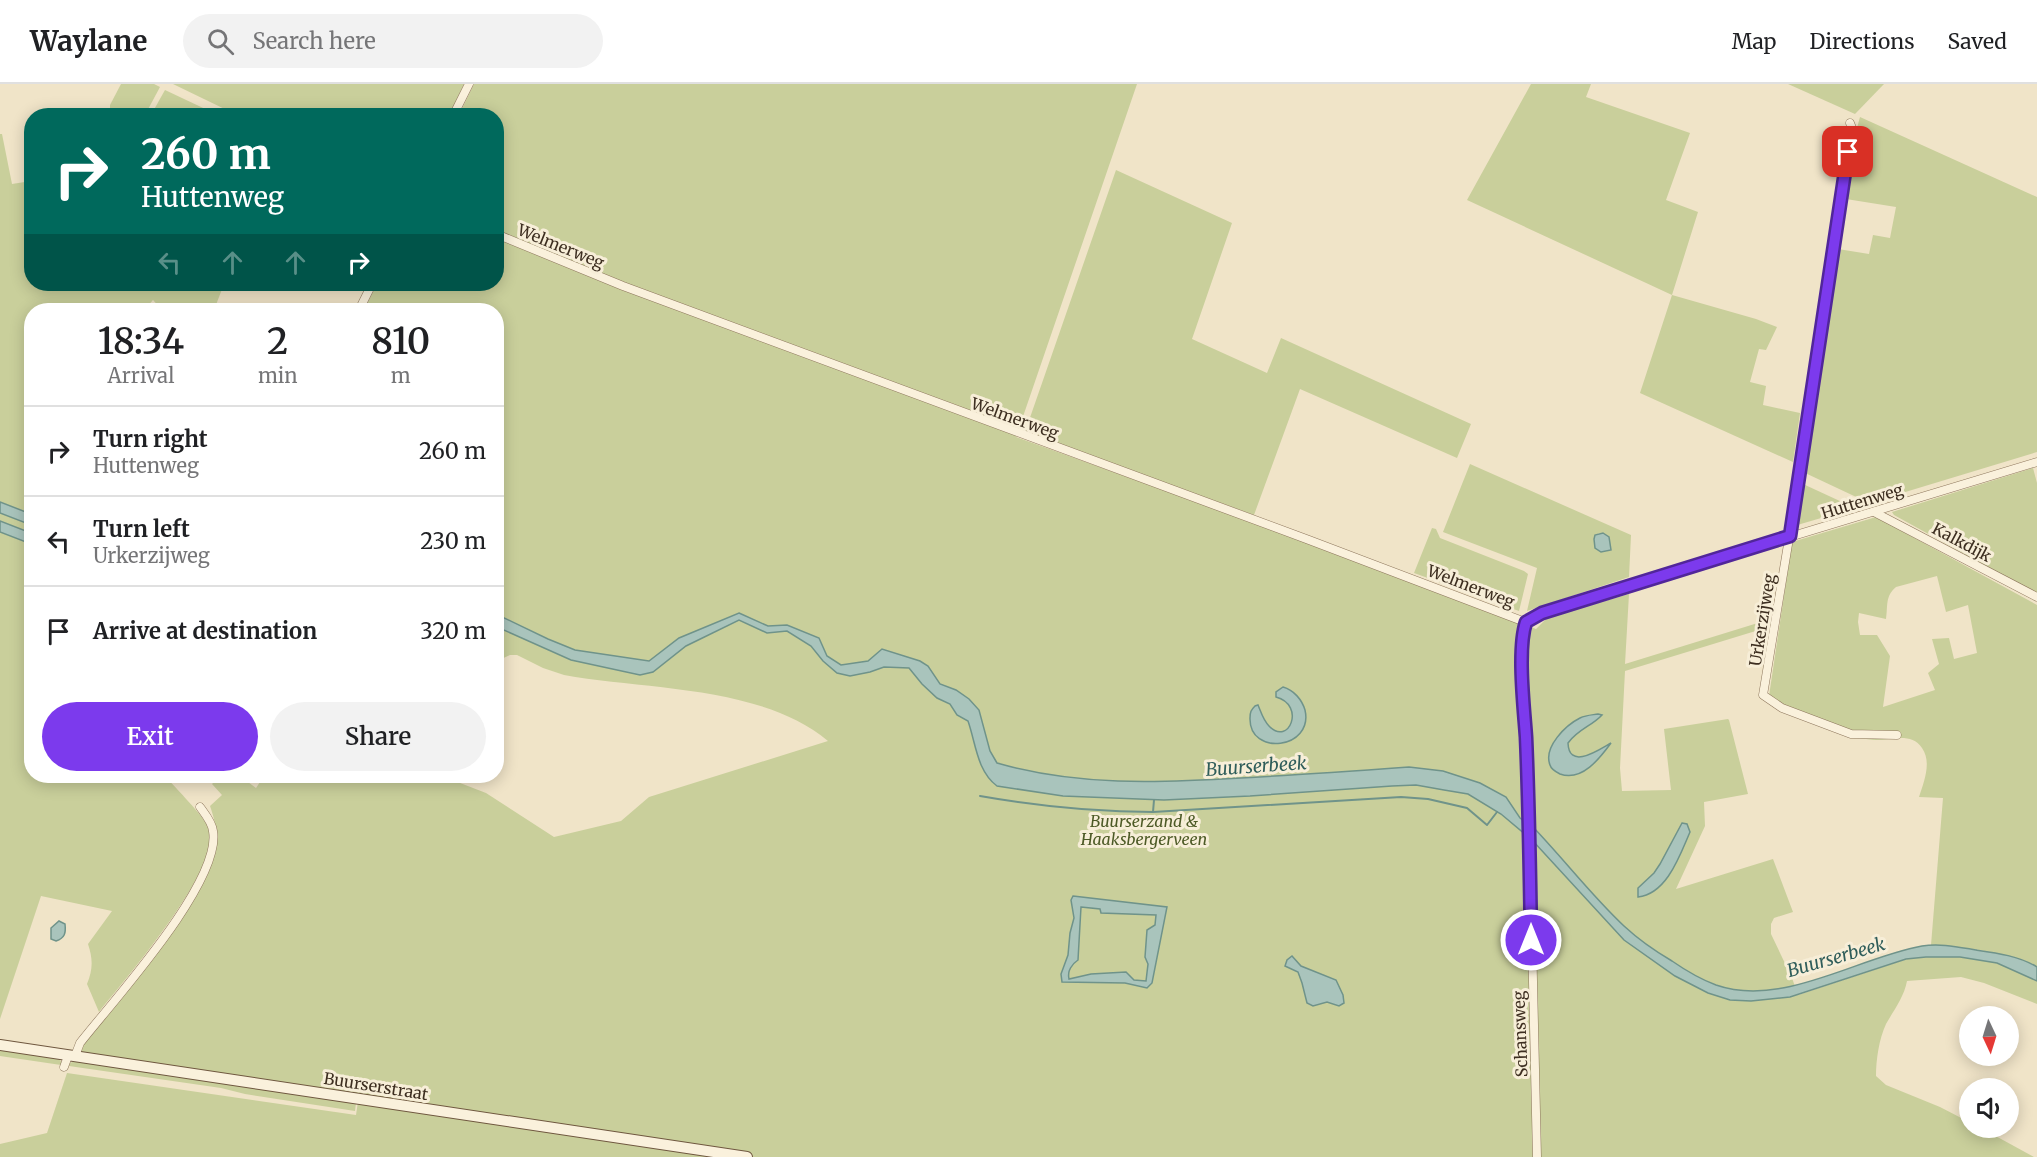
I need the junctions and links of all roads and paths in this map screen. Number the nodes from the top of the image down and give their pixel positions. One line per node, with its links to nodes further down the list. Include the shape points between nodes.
1 (469, 84): 2 (street)
2 (457, 108)
3 (1850, 123): 7 (street, Urkerzijweg)
4 (504, 237): 9 (street, Welmerweg, via 623,286)
5 (2037, 462): 6 (street, Huttenweg)
6 (1874, 512): 7 (street, Huttenweg); 8 (street, Kalkdijk)
7 (1790, 536): 9 (street, Huttenweg, via 1542,613); 10 (street, Urkerzijweg, via 1763,695 1782,708 1851,734)
8 (2037, 597)
9 (1526, 622): 17 (street, Schansweg, via 1522,660)
10 (1897, 735)
11 (200, 807): 13 (street, via 213,830 204,873 178,919)
12 (0, 1045): 13 (main road, Buurserstraat)
13 (71, 1056): 14 (street); 15 (main road, Buurserstraat)
14 (64, 1067)
15 (702, 1154): 16 (main road, Buurserstraat)
16 (747, 1157)
17 (1537, 1157)

